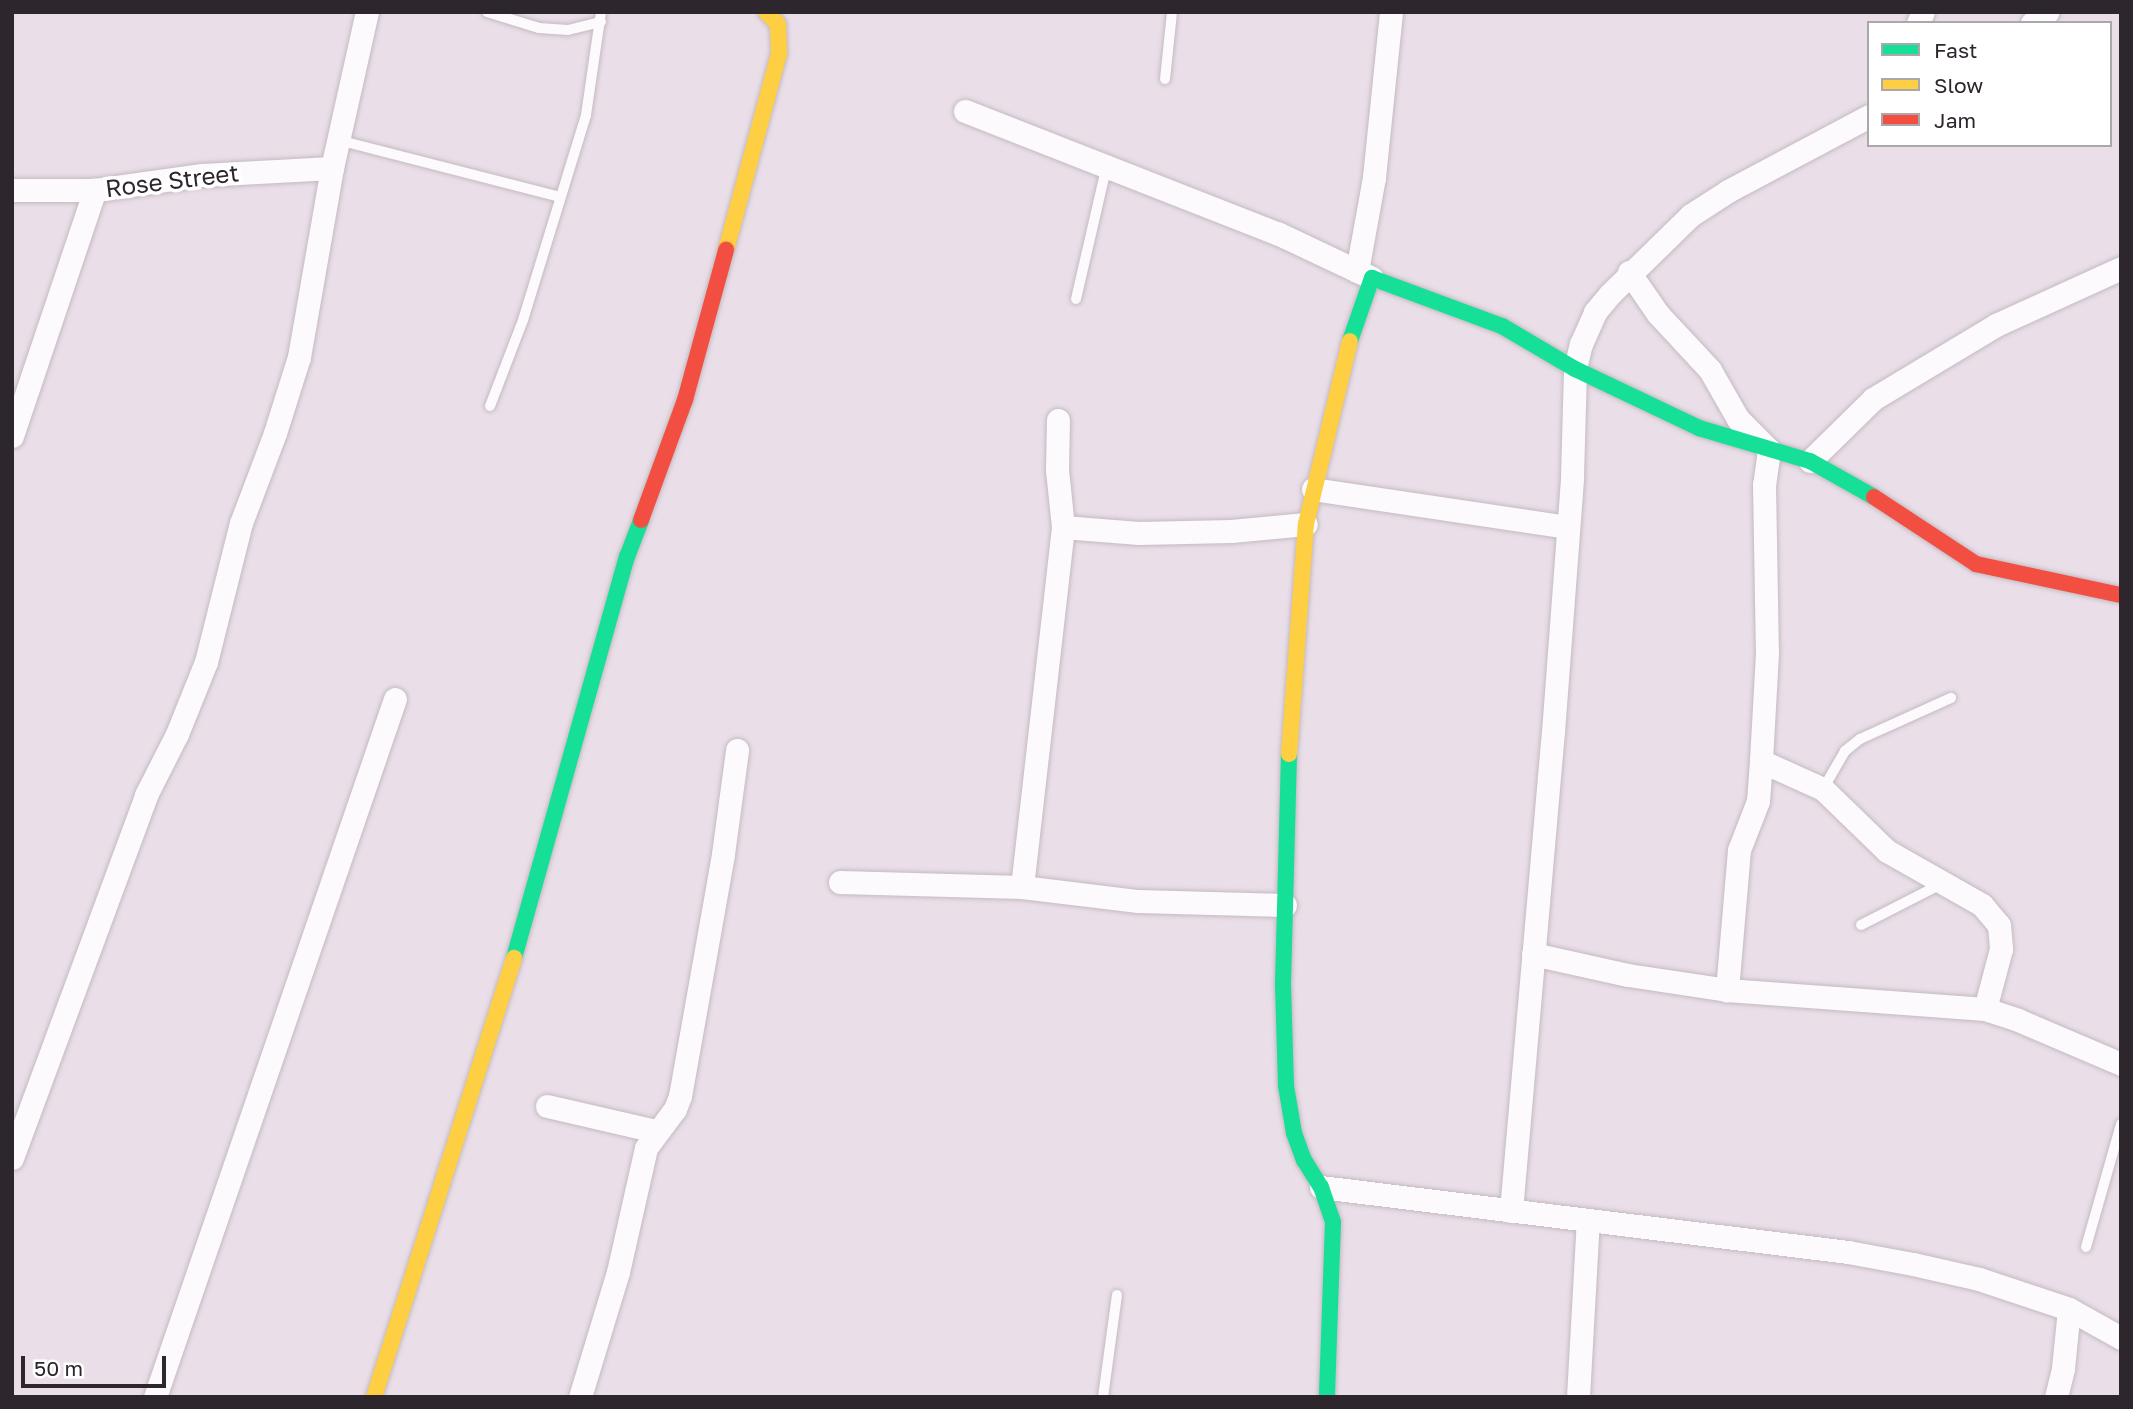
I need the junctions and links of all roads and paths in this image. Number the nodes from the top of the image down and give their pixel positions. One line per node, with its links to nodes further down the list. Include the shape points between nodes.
1 (367, 12): 10 (street)
2 (486, 12): 6 (lane, via 539,28 568,30)
3 (766, 12): 57 (street, via 778,24 779,54 685,400 627,557 506,987)
4 (1172, 12): 7 (lane)
5 (1391, 12): 18 (street)
6 (601, 17): 15 (lane, via 586,115)
7 (1165, 79)
8 (965, 111): 11 (street)
9 (1867, 117): 17 (street, via 1691,215)
10 (338, 140): 12 (street); 15 (lane)
11 (1107, 164): 18 (street); 19 (lane)
12 (332, 168): 14 (street, Rose Street, via 202,174); 48 (street, via 299,358 240,523 206,662 146,795)
13 (12, 190): 14 (street, Rose Street)
14 (95, 190): 23 (street)
15 (561, 197): 21 (lane, via 523,320)
16 (2121, 268): 25 (street, via 1996,325 1873,399)
17 (1629, 272): 20 (street, via 1595,312); 24 (street, via 1658,314 1710,370 1738,419)
18 (1365, 274): 20 (street, via 1502,326); 26 (street)
19 (1076, 299)
20 (1575, 369): 24 (street, via 1699,428); 29 (street)
21 (490, 406)
22 (1058, 420): 28 (street)
23 (12, 436)
24 (1769, 450): 25 (street); 34 (street, via 1764,484 1767,653)
25 (1810, 461): 30 (street, via 1880,500 1976,564)
26 (1313, 489): 27 (street); 29 (street)
27 (1306, 524): 28 (street, via 1153,533); 39 (street, via 1293,678)
28 (1063, 527): 38 (street)
29 (1567, 527): 41 (street)
30 (2121, 595)
31 (1951, 698): 35 (lane, via 1860,739 1845,751)
32 (395, 699): 56 (street)
33 (737, 750): 47 (street, via 680,1096)
34 (1761, 761): 35 (street); 42 (street, via 1758,801 1739,850)
35 (1823, 789): 37 (street, via 1887,851)
36 (840, 882): 38 (street)
37 (1944, 883): 40 (lane); 43 (street, via 1982,905 1999,925 1998,969)
38 (1022, 887): 39 (street, via 1138,901)
39 (1285, 905): 49 (street, via 1286,1086 1294,1133)
40 (1861, 925)
41 (1533, 954): 42 (street); 50 (street)
42 (1727, 990): 43 (street)
43 (1985, 1009): 44 (street)
44 (2121, 1064)
45 (547, 1106): 47 (street)
46 (2121, 1124): 52 (lane)
47 (655, 1131): 58 (street, via 646,1147 618,1272)
48 (12, 1158)
49 (1321, 1187): 50 (street); 60 (street, via 1333,1222)
50 (1511, 1211): 51 (street)
51 (1588, 1220): 54 (street, via 1913,1264 1979,1279); 61 (street)
52 (2086, 1247)
53 (1117, 1295): 59 (lane)
54 (2069, 1309): 55 (street); 62 (street)
55 (2121, 1338)
56 (155, 1397)
57 (373, 1397)
58 (580, 1397)
59 (1103, 1397)
60 (1327, 1397)
61 (1578, 1397)
62 (2056, 1397)

